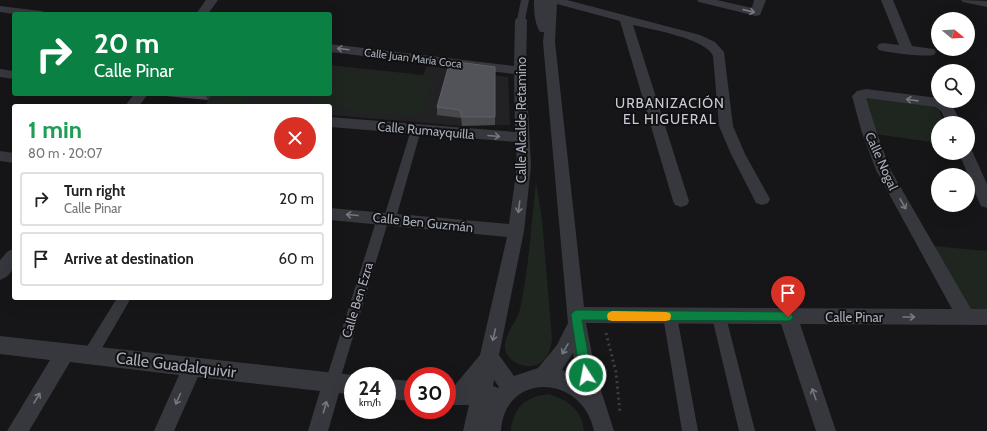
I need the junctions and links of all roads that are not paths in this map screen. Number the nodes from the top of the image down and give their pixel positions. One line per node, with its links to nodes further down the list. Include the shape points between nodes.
1 (22, 0): 11 (street)
2 (212, 0): 12 (street)
3 (525, 0): 14 (street, Calle Alcalde Retamino)
4 (540, 0): 15 (street, via 540,13)
5 (553, 0): 13 (street); 15 (street)
6 (702, 0): 7 (street, one-way to 7, via 756,13)
7 (760, 0)
8 (888, 0): 18 (street)
9 (967, 0): 10 (street)
10 (987, 4)
11 (3, 12)
12 (203, 12)
13 (624, 19): 30 (street, via 696,38 715,47 719,56 726,126); 31 (street)
14 (521, 20): 20 (street, Calle Alcalde Retamino)
15 (549, 42): 44 (street)
16 (883, 47): 18 (street)
17 (332, 48): 20 (street, Calle Juan María Coca, one-way to 17)
18 (907, 50): 19 (street)
19 (930, 52)
20 (520, 71): 26 (street, Calle Alcalde Retamino)
21 (0, 74): 22 (street)
22 (12, 75)
23 (951, 116): 42 (street, Calle Nogal, one-way to 42, via 947,108 940,103 866,93 860,96 865,119 883,170)
24 (332, 122): 25 (street, Calle Rumayquilla)
25 (416, 130): 26 (street, Calle Rumayquilla, one-way to 26); 34 (street, Calle Ben Ezra)
26 (523, 138): 35 (street, Calle Alcalde Retamino, one-way to 35, via 524,166)
27 (0, 156): 28 (street)
28 (12, 158)
29 (969, 160): 32 (street)
30 (762, 199)
31 (681, 201)
32 (987, 202)
33 (332, 214): 34 (street, Calle Ben Guzmán, one-way to 33)
34 (387, 218): 35 (street, Calle Ben Guzmán); 51 (street, Calle Ben Ezra)
35 (516, 231): 48 (street, Calle Alcalde Retamino, one-way to 48)
36 (12, 258): 37 (street)
37 (0, 273)
38 (123, 300): 47 (street)
39 (670, 316): 40 (street, Calle Pinar); 44 (street, Calle Pinar, via 600,316); 62 (street)
40 (719, 317): 41 (street, Calle Pinar); 63 (street)
41 (788, 317): 42 (street, Calle Pinar, one-way to 42); 64 (street, one-way to 41)
42 (966, 317): 43 (street, Calle Pinar)
43 (987, 317)
44 (577, 319): 50 (street, one-way to 50, via 568,345); 56 (street)
45 (0, 345): 46 (street, Calle Guadalquivir)
46 (64, 352): 47 (street, Calle Guadalquivir); 58 (street, one-way to 46)
47 (90, 355): 49 (street, Calle Guadalquivir)
48 (489, 357): 53 (street); 54 (street); 57 (street, Calle Alcalde Retamino)
49 (192, 367): 51 (street, Calle Guadalquivir); 59 (street, one-way to 59)
50 (544, 376): 54 (street, via 526,379); 56 (street, via 563,379 579,388)
51 (332, 383): 52 (street, Calle Guadalquivir); 60 (street, one-way to 51)
52 (344, 384)
53 (456, 392)
54 (508, 392): 57 (street); 57 (street, via 495,411)
55 (456, 397): 57 (street)
56 (593, 402): 61 (street, via 601,416)
57 (483, 419)
58 (17, 431)
59 (164, 431)
60 (318, 431)
61 (604, 431)
62 (690, 431)
63 (747, 431)
64 (826, 431)

